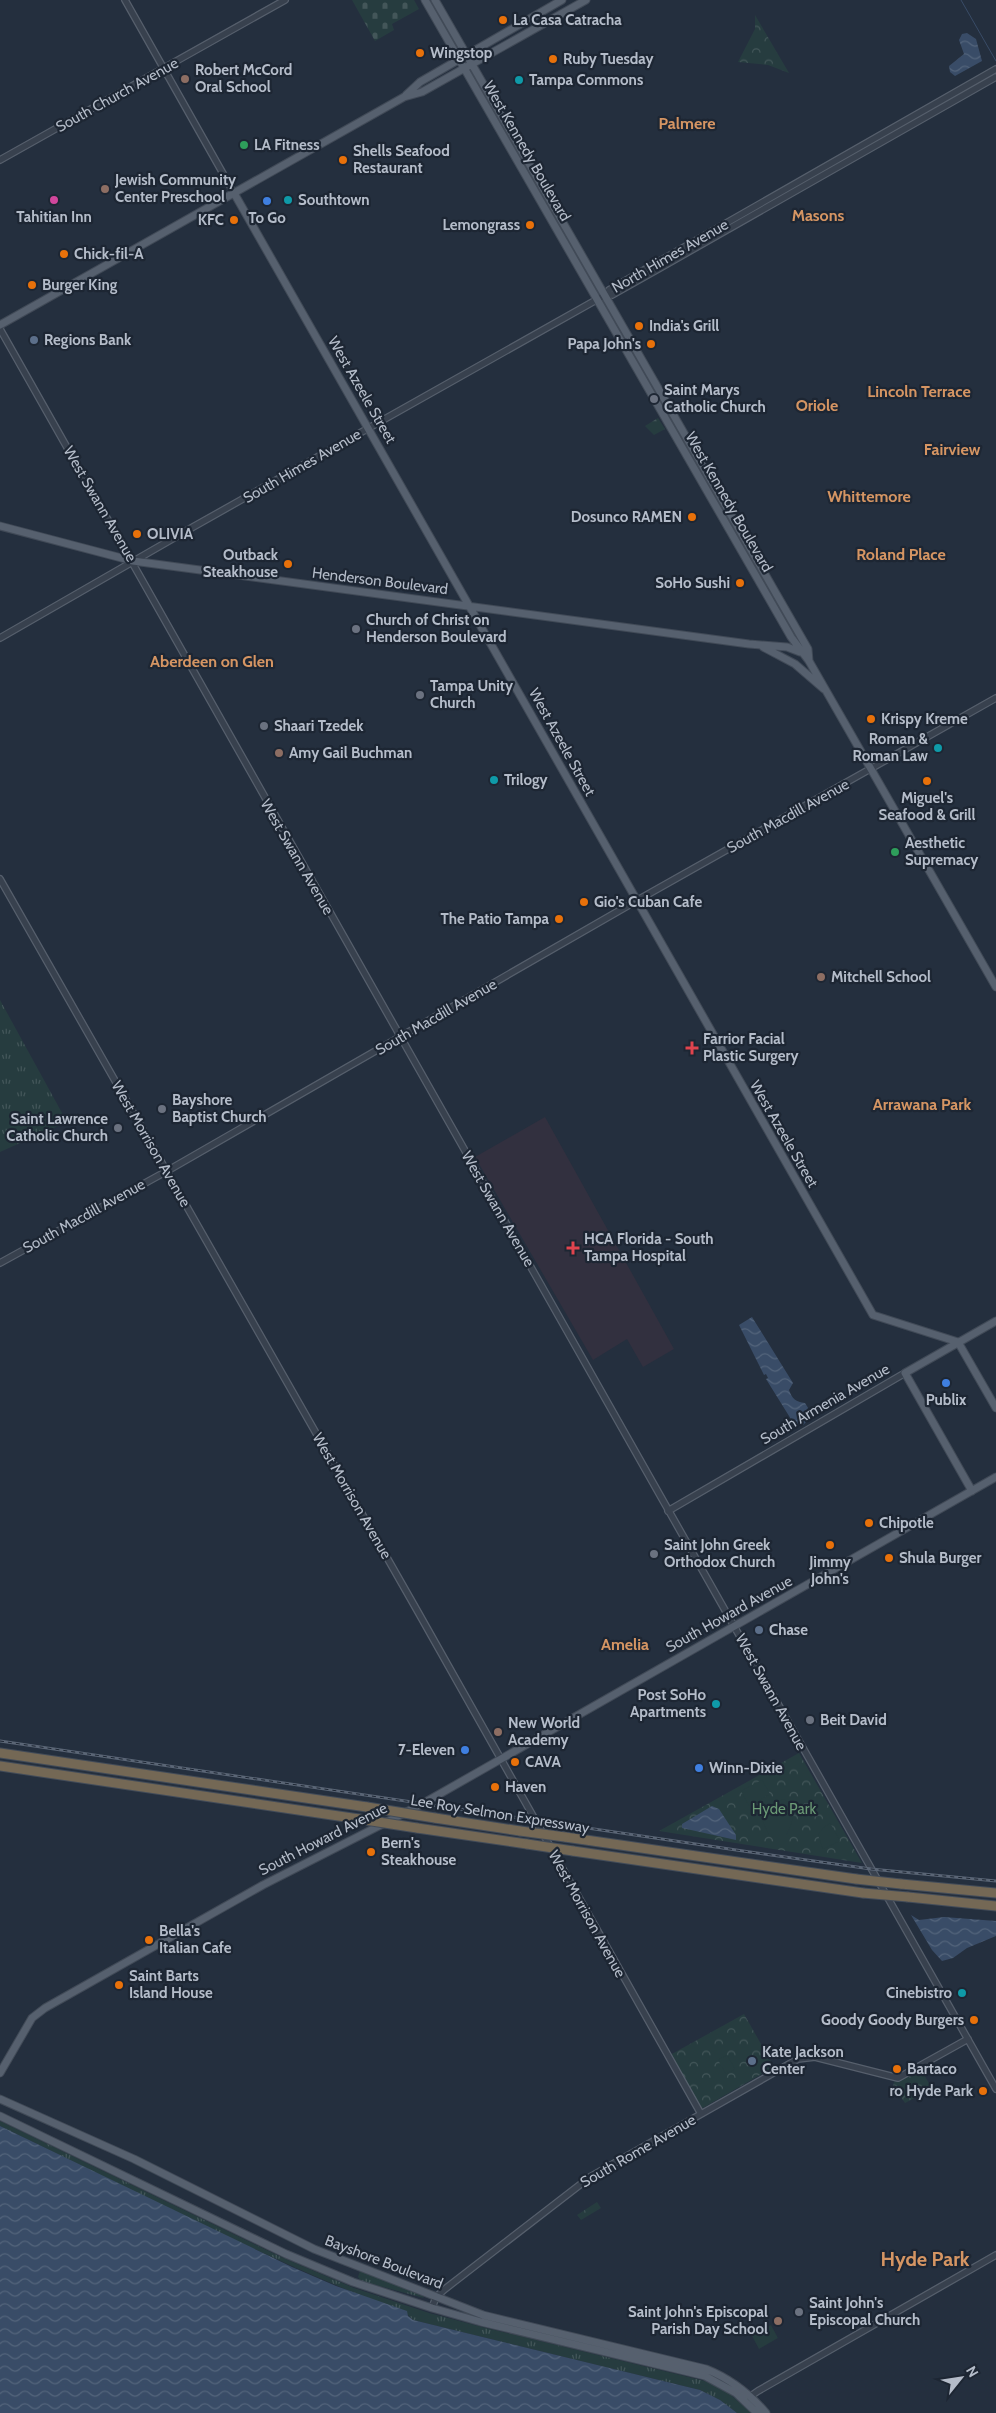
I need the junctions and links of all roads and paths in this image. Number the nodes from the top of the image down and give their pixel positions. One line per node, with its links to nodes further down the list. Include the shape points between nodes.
1 (125, 0): 11 (street, West Azeele Street)
2 (285, 0): 11 (street, South Church Avenue)
3 (425, 0): 8 (main road, West Kennedy Boulevard)
4 (435, 0): 7 (main road, West Kennedy Boulevard)
5 (562, 0): 7 (main road)
6 (586, 0): 9 (main road)
7 (466, 55): 8 (main road); 9 (main road, West Kennedy Boulevard)
8 (459, 60): 10 (main road, West Kennedy Boulevard); 15 (main road, via 420,82)
9 (471, 64): 10 (main road); 23 (main road, West Kennedy Boulevard)
10 (464, 68): 15 (main road, via 422,92); 18 (main road, West Kennedy Boulevard)
11 (164, 69): 20 (street, South Church Avenue); 25 (street, West Azeele Street)
12 (996, 69): 14 (street, North Himes Avenue)
13 (996, 75): 16 (street, North Himes Avenue)
14 (948, 96): 16 (street); 17 (street, North Himes Avenue)
15 (404, 97): 25 (main road)
16 (922, 119): 21 (street, North Himes Avenue)
17 (882, 134): 19 (street, North Himes Avenue); 21 (street, via 849,156)
18 (507, 144): 22 (main road, West Kennedy Boulevard); 23 (main road, via 515,149 528,172)
19 (841, 157): 24 (street); 27 (street, North Himes Avenue)
20 (0, 160)
21 (844, 163): 24 (street, North Himes Avenue)
22 (529, 181): 26 (main road, via 537,186 551,210); 28 (main road, West Kennedy Boulevard)
23 (539, 181): 26 (main road, West Kennedy Boulevard)
24 (810, 182): 27 (street, North Himes Avenue, via 612,296)
25 (234, 193): 29 (main road); 31 (main road, West Azeele Street)
26 (559, 215): 27 (main road, West Kennedy Boulevard)
27 (605, 295): 28 (street, South Himes Avenue); 37 (main road, West Kennedy Boulevard, via 808,649)
28 (597, 299): 31 (street, South Himes Avenue); 37 (main road, West Kennedy Boulevard, via 791,637)
29 (0, 325)
30 (0, 330): 33 (street, West Swann Avenue)
31 (368, 428): 33 (street, South Himes Avenue); 34 (main road, West Azeele Street)
32 (0, 526): 33 (main road, Henderson Boulevard)
33 (133, 562): 34 (main road, Henderson Boulevard); 35 (street, South Himes Avenue); 44 (street, West Swann Avenue)
34 (469, 606): 36 (main road, Henderson Boulevard); 42 (main road, West Azeele Street)
35 (0, 638)
36 (760, 646): 37 (main road, Henderson Boulevard, via 791,648); 38 (main road, Henderson Boulevard, via 795,664)
37 (809, 661): 38 (main road, West Kennedy Boulevard)
38 (828, 693): 40 (main road, West Kennedy Boulevard)
39 (996, 698): 40 (street, South Macdill Avenue)
40 (871, 769): 42 (street, South Macdill Avenue); 43 (main road, West Kennedy Boulevard)
41 (0, 879): 45 (street, West Morrison Avenue)
42 (636, 901): 44 (street, South Macdill Avenue); 48 (main road, West Azeele Street, via 873,1315)
43 (996, 987)
44 (401, 1037): 45 (street, South Macdill Avenue); 53 (street, West Swann Avenue)
45 (167, 1171): 46 (street, South Macdill Avenue); 56 (street, West Morrison Avenue)
46 (0, 1262)
47 (996, 1321): 48 (main road, South Armenia Avenue)
48 (958, 1342): 49 (main road, South Armenia Avenue); 50 (main road)
49 (906, 1373): 52 (main road); 53 (street, South Armenia Avenue)
50 (996, 1408)
51 (996, 1478): 52 (main road, South Howard Avenue)
52 (972, 1491): 54 (main road, South Howard Avenue)
53 (668, 1510): 54 (street, West Swann Avenue)
54 (734, 1626): 56 (main road, South Howard Avenue); 60 (street, West Swann Avenue)
55 (0, 1753): 58 (highway, Lee Roy Selmon Expressway, bridge, via 856,1879)
56 (500, 1759): 61 (main road, South Howard Avenue, via 387,1823 263,1885 45,2008 32,2018); 64 (street, West Morrison Avenue)
57 (0, 1766): 59 (highway, Lee Roy Selmon Expressway, bridge, via 863,1893)
58 (996, 1893)
59 (996, 1906)
60 (968, 2039): 62 (street, West Swann Avenue); 64 (street, South Rome Avenue, via 894,2079 815,2057 798,2059)
61 (0, 2073)
62 (996, 2089)
63 (0, 2099): 67 (main road, Bayshore Boulevard, via 134,2159 314,2250)
64 (701, 2114): 67 (street, South Rome Avenue, via 590,2177)
65 (0, 2116): 68 (main road, Bayshore Boulevard, via 310,2264)
66 (996, 2255): 69 (street)
67 (436, 2297): 68 (street); 69 (main road, Bayshore Boulevard, via 483,2315 706,2369 730,2380)
68 (432, 2308): 69 (main road, Bayshore Boulevard, via 705,2376)
69 (748, 2398): 70 (main road, Bayshore Boulevard); 71 (main road, Bayshore Boulevard)
70 (757, 2413)
71 (766, 2413)

